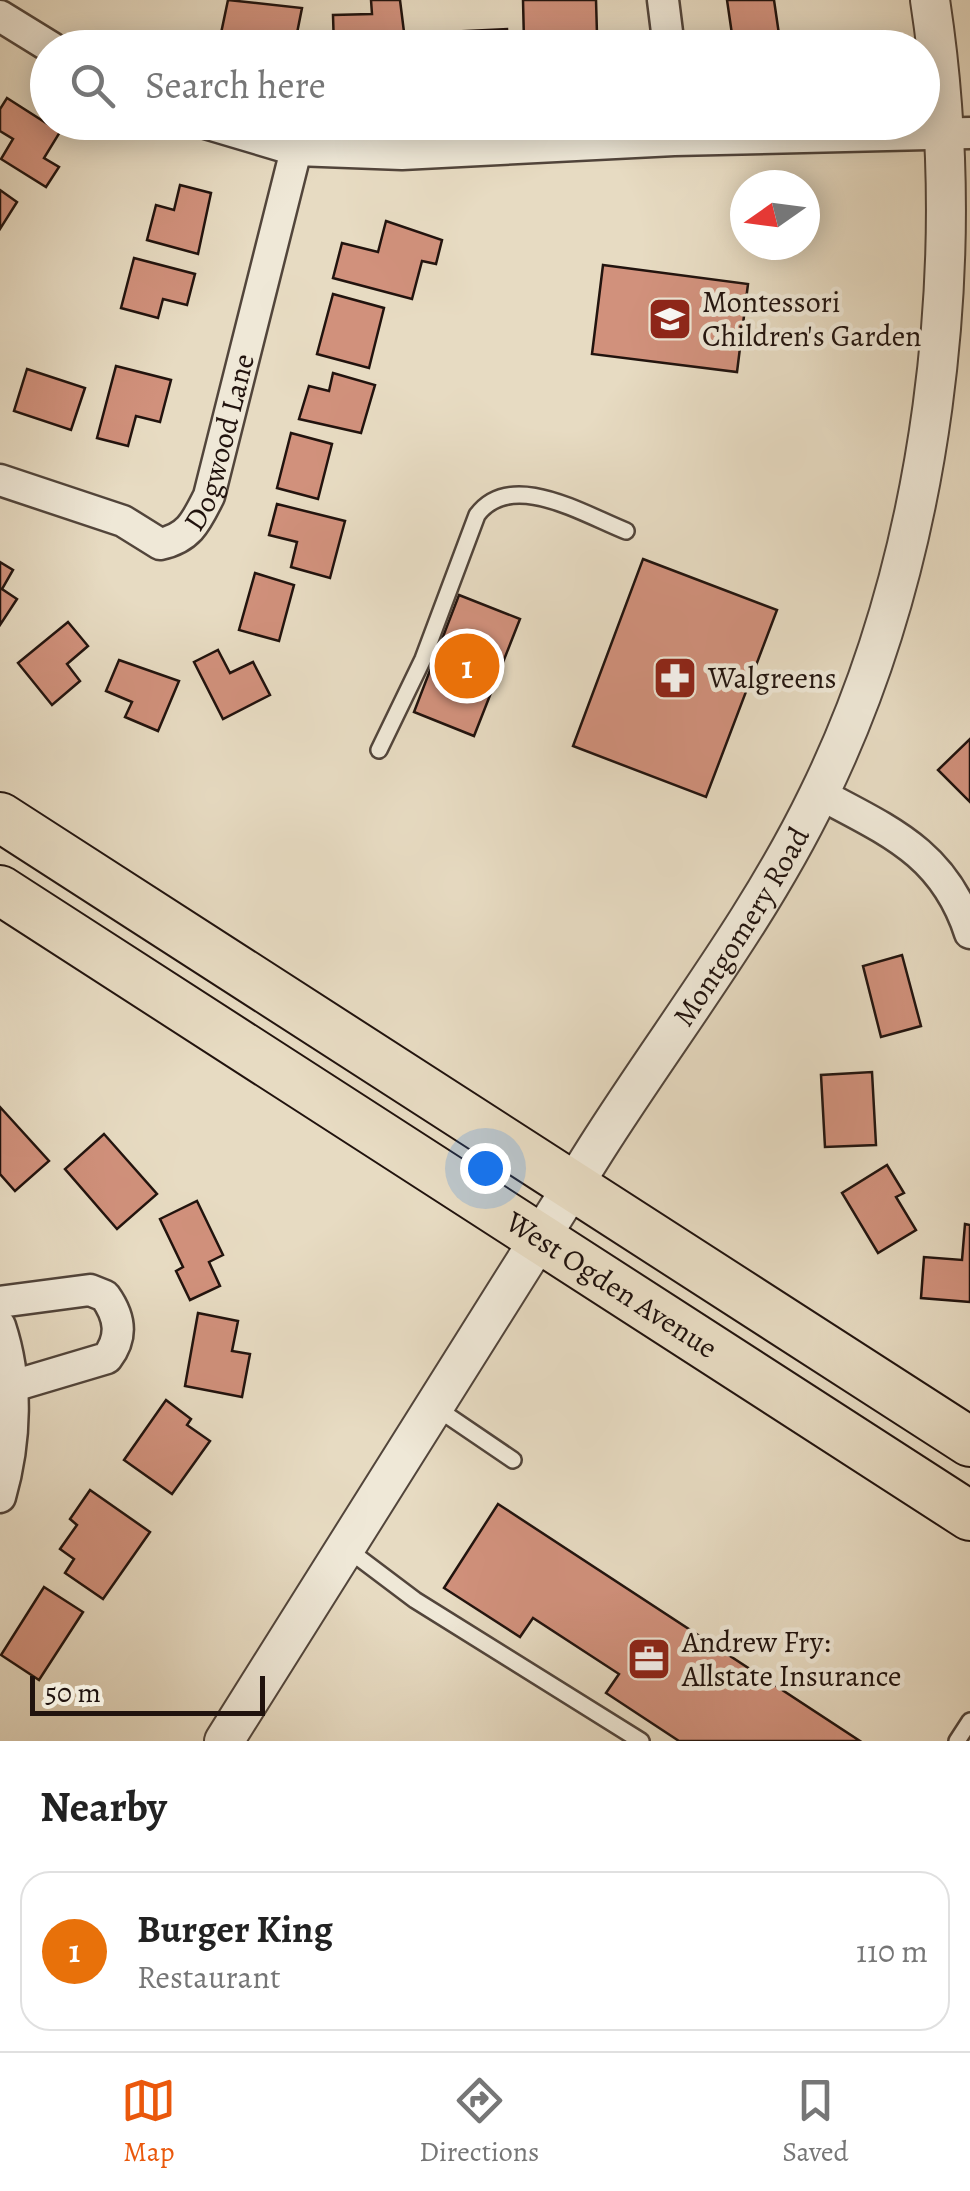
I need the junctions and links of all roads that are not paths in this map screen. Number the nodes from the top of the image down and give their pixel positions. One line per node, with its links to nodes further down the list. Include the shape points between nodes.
1 (663, 0): 4 (street)
2 (930, 0): 5 (street, Montgomery Road)
3 (0, 16): 6 (street)
4 (667, 30)
5 (935, 30)
6 (30, 34)
7 (940, 59): 8 (street, Montgomery Road)
8 (956, 135): 15 (street, Montgomery Road, via 920,483 884,628)
9 (262, 140): 11 (street)
10 (568, 140): 11 (street, via 402,154)
11 (296, 150): 12 (street, Dogwood Lane, via 214,477 194,526 160,544 108,515)
12 (0, 480)
13 (626, 530): 14 (lane, via 516,493 487,502)
14 (379, 750)
15 (820, 794): 18 (street, via 925,855 947,881); 19 (street, Montgomery Road, via 708,984)
16 (0, 816): 19 (main road, West Ogden Avenue)
17 (0, 890): 20 (main road, West Ogden Avenue)
18 (970, 933)
19 (574, 1185): 20 (street, Montgomery Road); 25 (main road, West Ogden Avenue)
20 (541, 1237): 24 (street, Montgomery Road); 28 (main road, West Ogden Avenue)
21 (0, 1302): 23 (street, via 90,1290 106,1296 118,1326 107,1358)
22 (0, 1326): 23 (street)
23 (13, 1386): 27 (street)
24 (435, 1407): 26 (lane); 29 (street, Montgomery Road)
25 (970, 1442)
26 (513, 1460)
27 (0, 1497)
28 (970, 1516)
29 (346, 1548): 31 (street, Montgomery Road); 32 (lane, via 415,1600)
30 (970, 1720): 33 (lane)
31 (224, 1741)
32 (641, 1741)
33 (957, 1741)

